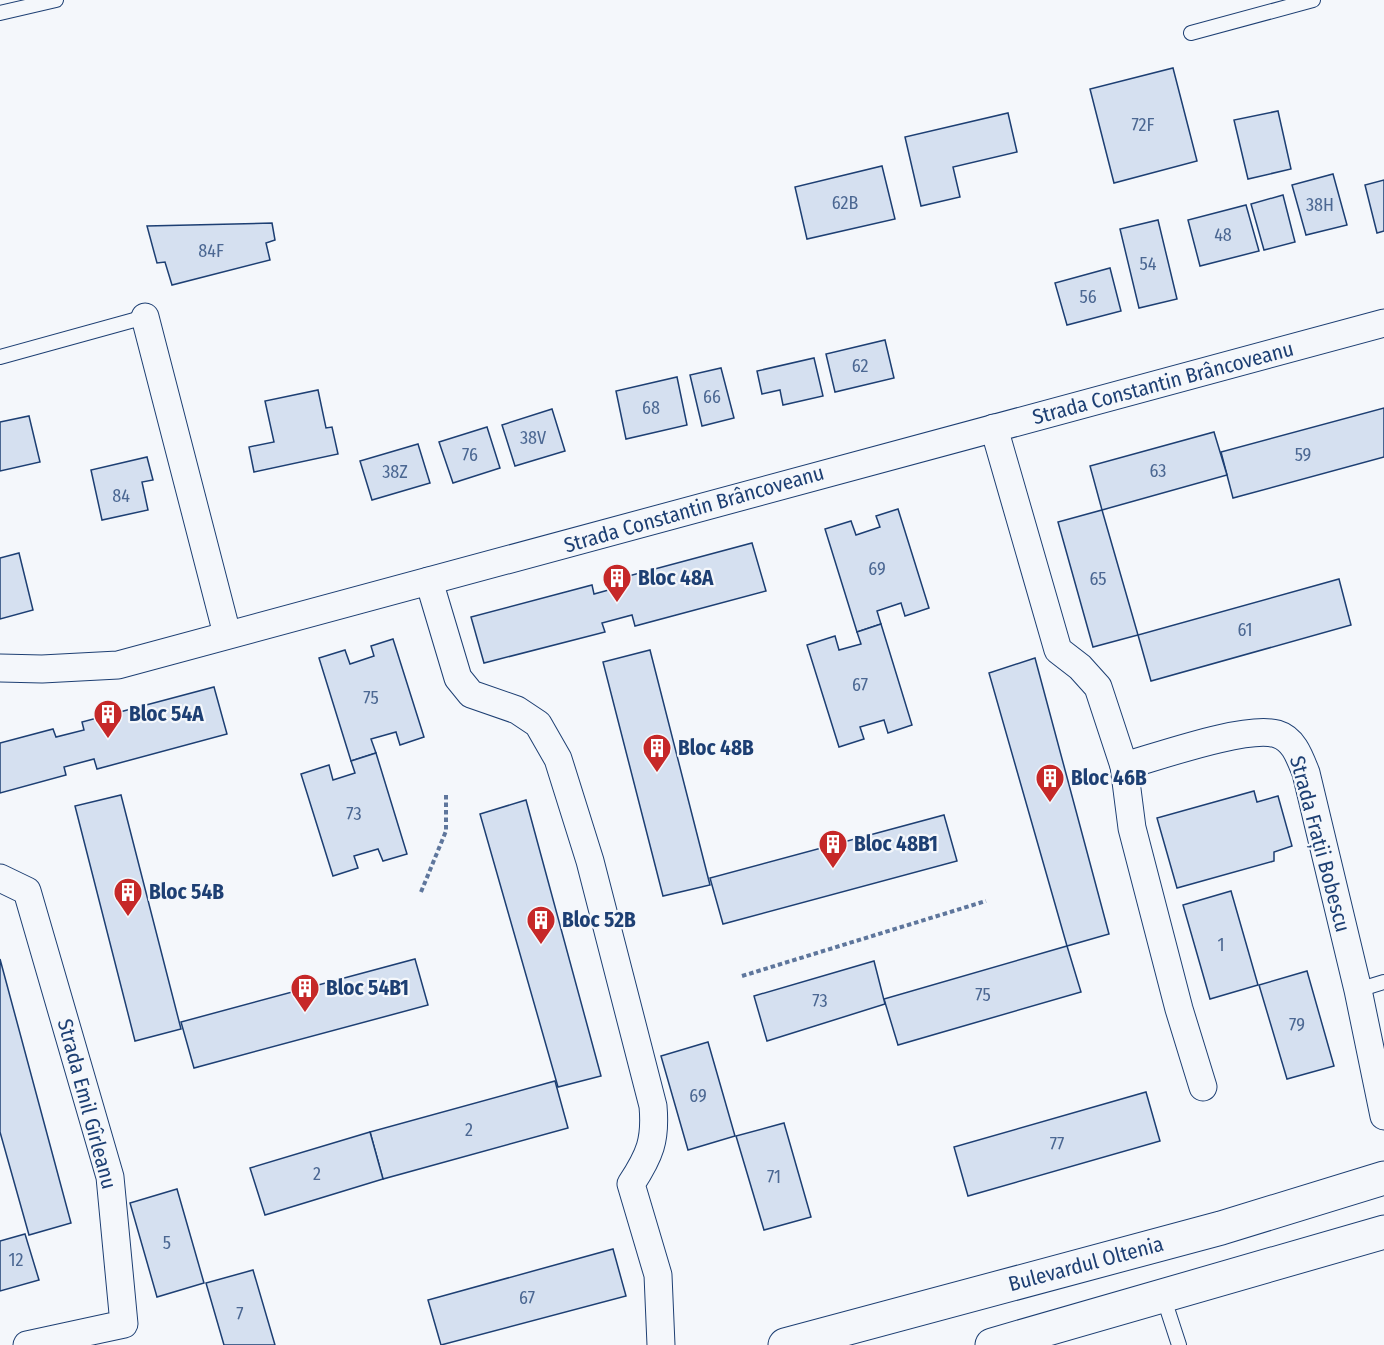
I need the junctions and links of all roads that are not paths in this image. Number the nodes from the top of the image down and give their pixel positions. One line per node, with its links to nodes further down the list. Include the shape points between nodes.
1 (56, 0): 3 (lane)
2 (1313, 0): 4 (lane)
3 (0, 13)
4 (1191, 33)
5 (145, 317): 7 (lane); 10 (street)
6 (1384, 323): 8 (street, Strada Constantin Brâncoveanu)
7 (0, 357)
8 (994, 428): 9 (street, Strada Constantin Brâncoveanu); 12 (street, via 1059,650 1098,687)
9 (429, 581): 10 (street, Strada Constantin Brâncoveanu); 22 (street, via 458,678 471,694 517,710 538,724 558,759 590,861 653,1106 655,1129 649,1155 631,1184 658,1275)
10 (227, 634): 11 (street, Strada Constantin Brâncoveanu, via 118,665)
11 (0, 668)
12 (1124, 766): 15 (street, Strada Frații Bobescu, via 1246,734 1277,734 1295,747 1306,773); 16 (street, via 1132,828)
13 (0, 878): 21 (street, Strada Emil Gîrleanu, via 27,891 110,1177 124,1324)
14 (1384, 982): 15 (lane)
15 (1358, 990): 17 (street, Strada Frații Bobescu)
16 (1203, 1087)
17 (1384, 1116)
18 (1384, 1178): 23 (street, Bulevardul Oltenia, via 1221,1228)
19 (1384, 1232): 20 (street)
20 (1163, 1295): 24 (street); 25 (lane)
21 (27, 1345)
22 (661, 1345)
23 (785, 1345)
24 (992, 1345)
25 (1179, 1345)

